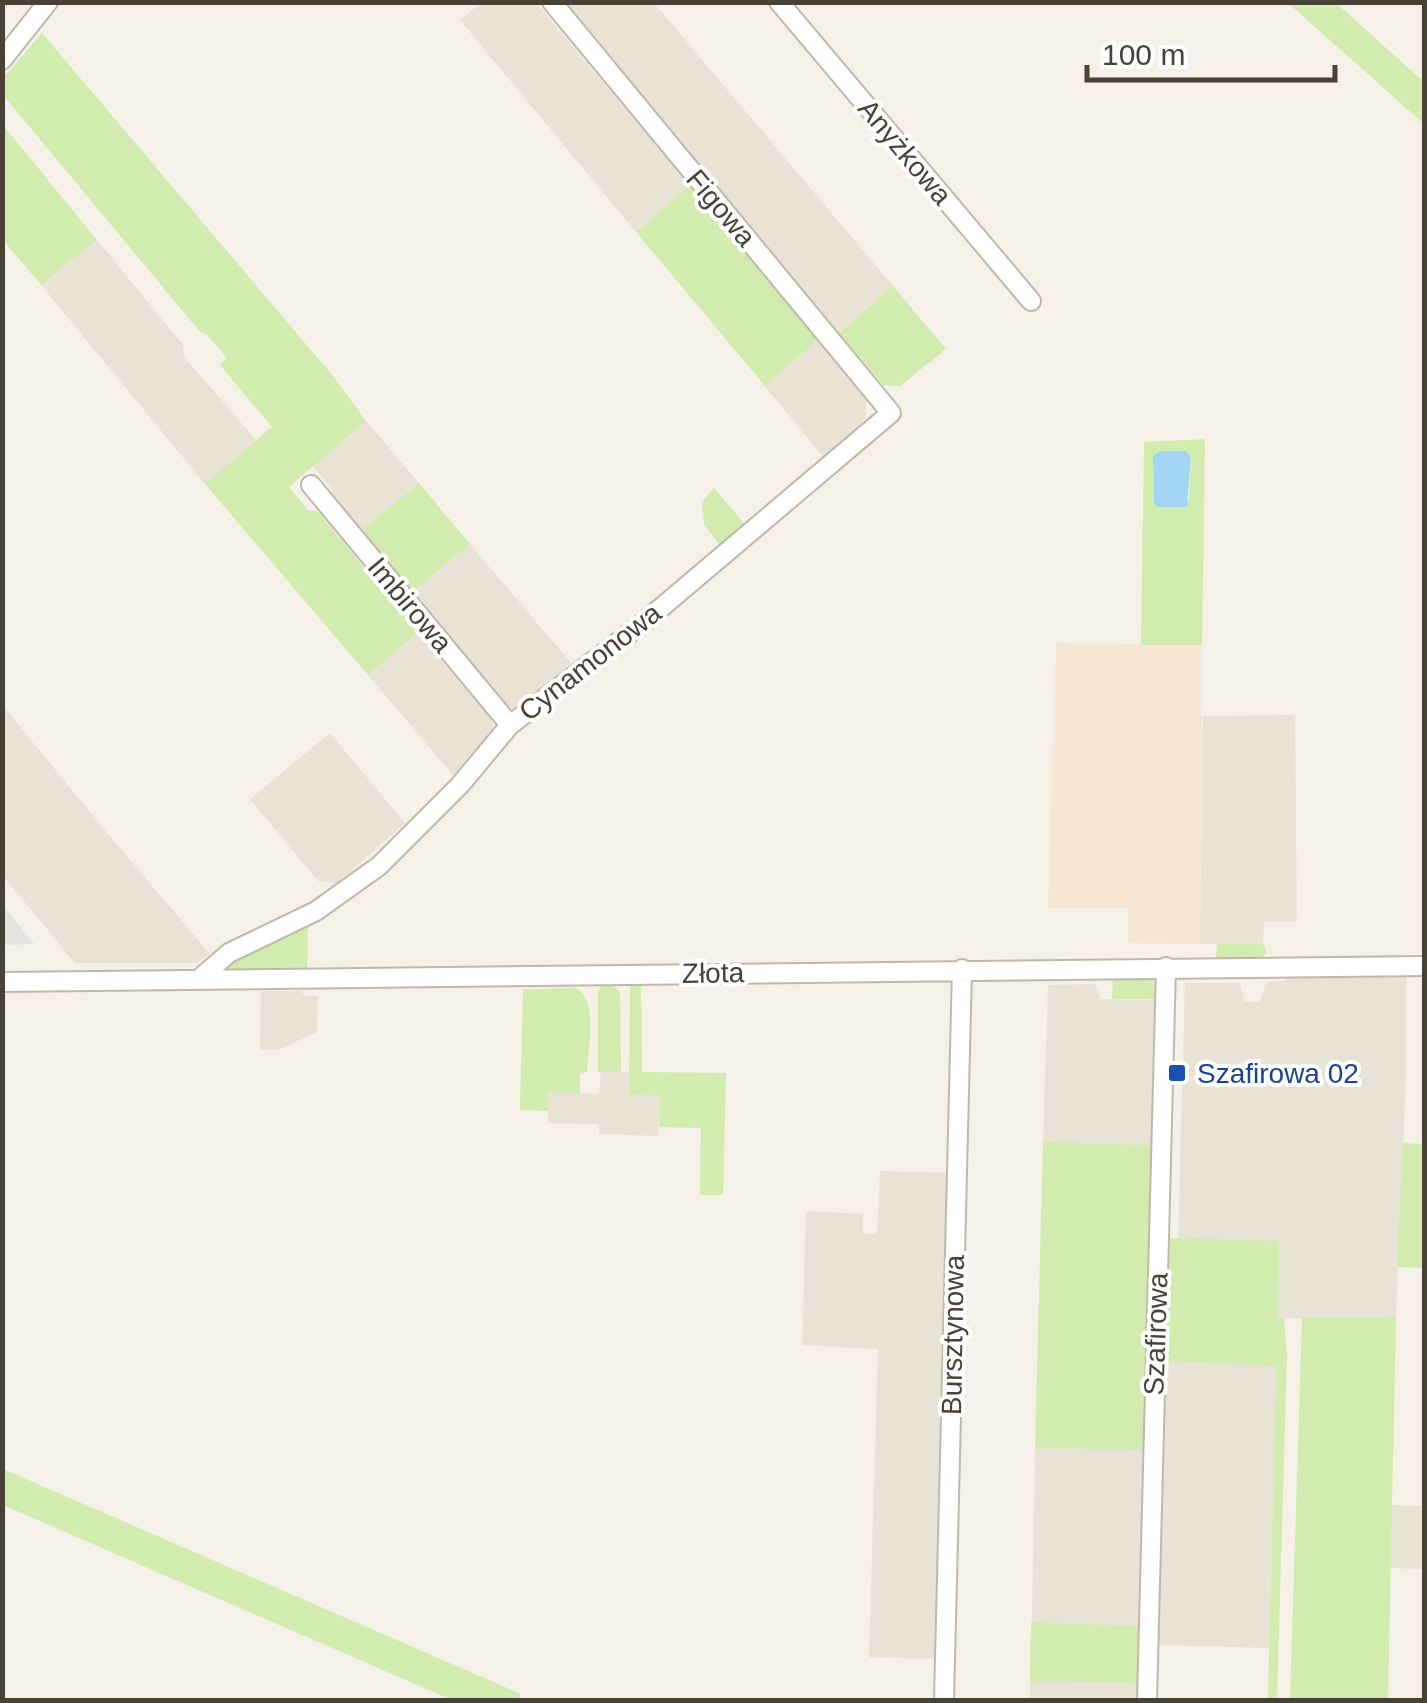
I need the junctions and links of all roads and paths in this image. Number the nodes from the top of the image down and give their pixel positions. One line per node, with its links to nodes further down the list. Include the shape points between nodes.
1 (48, 2): 4 (street)
2 (552, 2): 6 (street, Figowa)
3 (778, 2): 5 (street, Anyżkowa)
4 (2, 60)
5 (1030, 301)
6 (891, 413): 8 (street, Cynamonowa)
7 (311, 485): 8 (street, Imbirowa)
8 (510, 725): 12 (street, Cynamonowa, via 379,866 316,911 229,954)
9 (1424, 966): 10 (street, Złota)
10 (1166, 967): 11 (street, Złota); 15 (street, Szafirowa)
11 (962, 969): 12 (street, Złota); 14 (street, Bursztynowa)
12 (198, 980): 13 (street, Złota)
13 (2, 982)
14 (944, 1700)
15 (1147, 1700)

